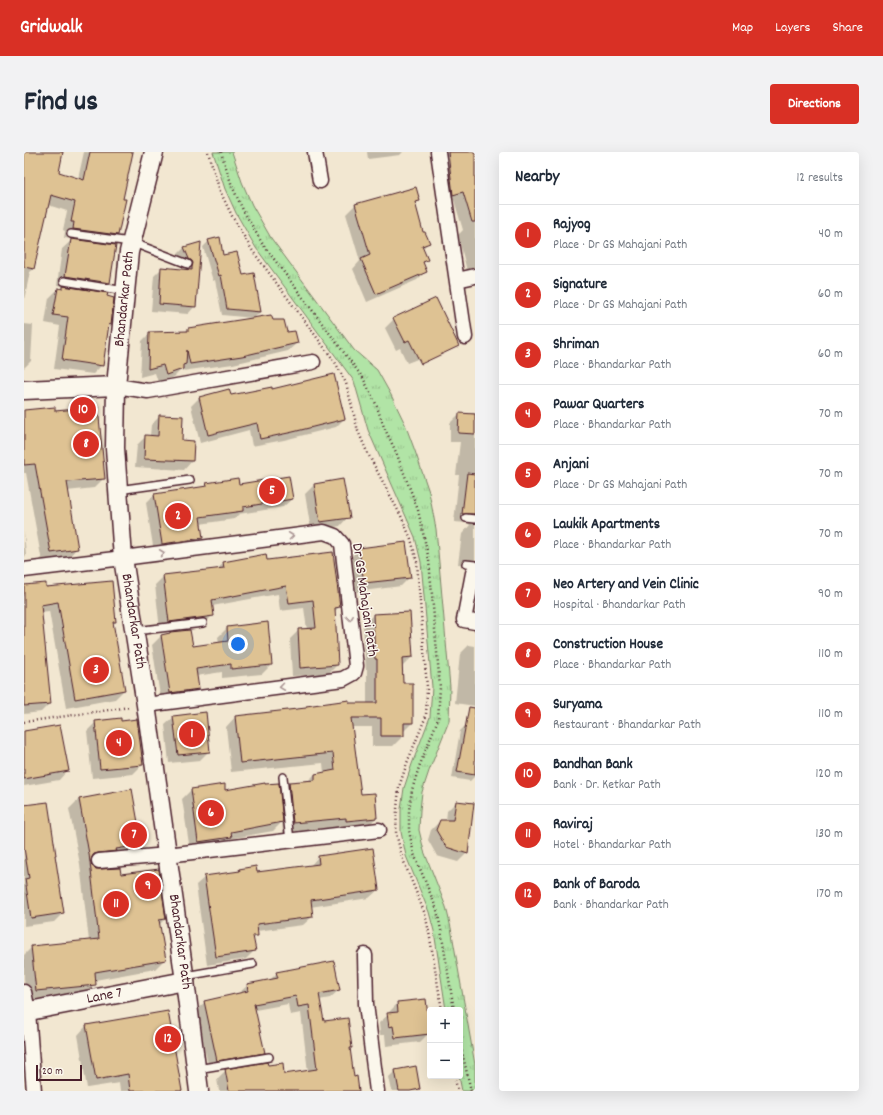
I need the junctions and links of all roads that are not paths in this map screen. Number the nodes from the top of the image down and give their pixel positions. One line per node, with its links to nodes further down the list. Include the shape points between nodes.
1 (153, 152): 6 (street, Bhandarkar Path)
2 (315, 152): 4 (street)
3 (438, 152): 9 (street)
4 (320, 181)
5 (71, 234): 6 (lane)
6 (131, 242): 7 (lane); 11 (street, Bhandarkar Path)
7 (188, 264)
8 (475, 276): 9 (street)
9 (457, 280): 12 (street)
10 (64, 281): 11 (lane)
11 (125, 291): 14 (street, Bhandarkar Path)
12 (465, 337)
13 (313, 362): 14 (street, via 148,391)
14 (116, 386): 15 (street); 17 (street, Bhandarkar Path, via 115,448)
15 (24, 390)
16 (190, 480): 17 (lane)
17 (118, 490): 20 (street, Bhandarkar Path)
18 (466, 518): 19 (lane)
19 (475, 519)
20 (123, 558): 23 (street); 26 (street, Bhandarkar Path); 27 (street, Dr GS Mahajani Path, one-way to 27, via 324,532 335,536 342,544 356,666 354,673 343,678)
21 (475, 565): 22 (lane)
22 (470, 568): 24 (street, via 473,572 464,620)
23 (24, 570)
24 (475, 622)
25 (203, 623): 26 (lane)
26 (135, 631): 27 (street, Bhandarkar Path)
27 (146, 705): 31 (street, Bhandarkar Path)
28 (283, 777): 30 (lane)
29 (379, 830): 30 (street)
30 (290, 840): 31 (street)
31 (167, 855): 32 (street); 35 (street, Bhandarkar Path)
32 (99, 861)
33 (365, 955): 42 (street, via 366,1004)
34 (253, 964): 35 (lane)
35 (185, 979): 37 (street, Lane 7); 39 (street, Bhandarkar Path)
36 (24, 992): 37 (street)
37 (26, 1011): 40 (street)
38 (269, 1057): 39 (lane)
39 (197, 1069): 41 (street, Bhandarkar Path)
40 (34, 1091)
41 (199, 1091)
42 (377, 1091)

